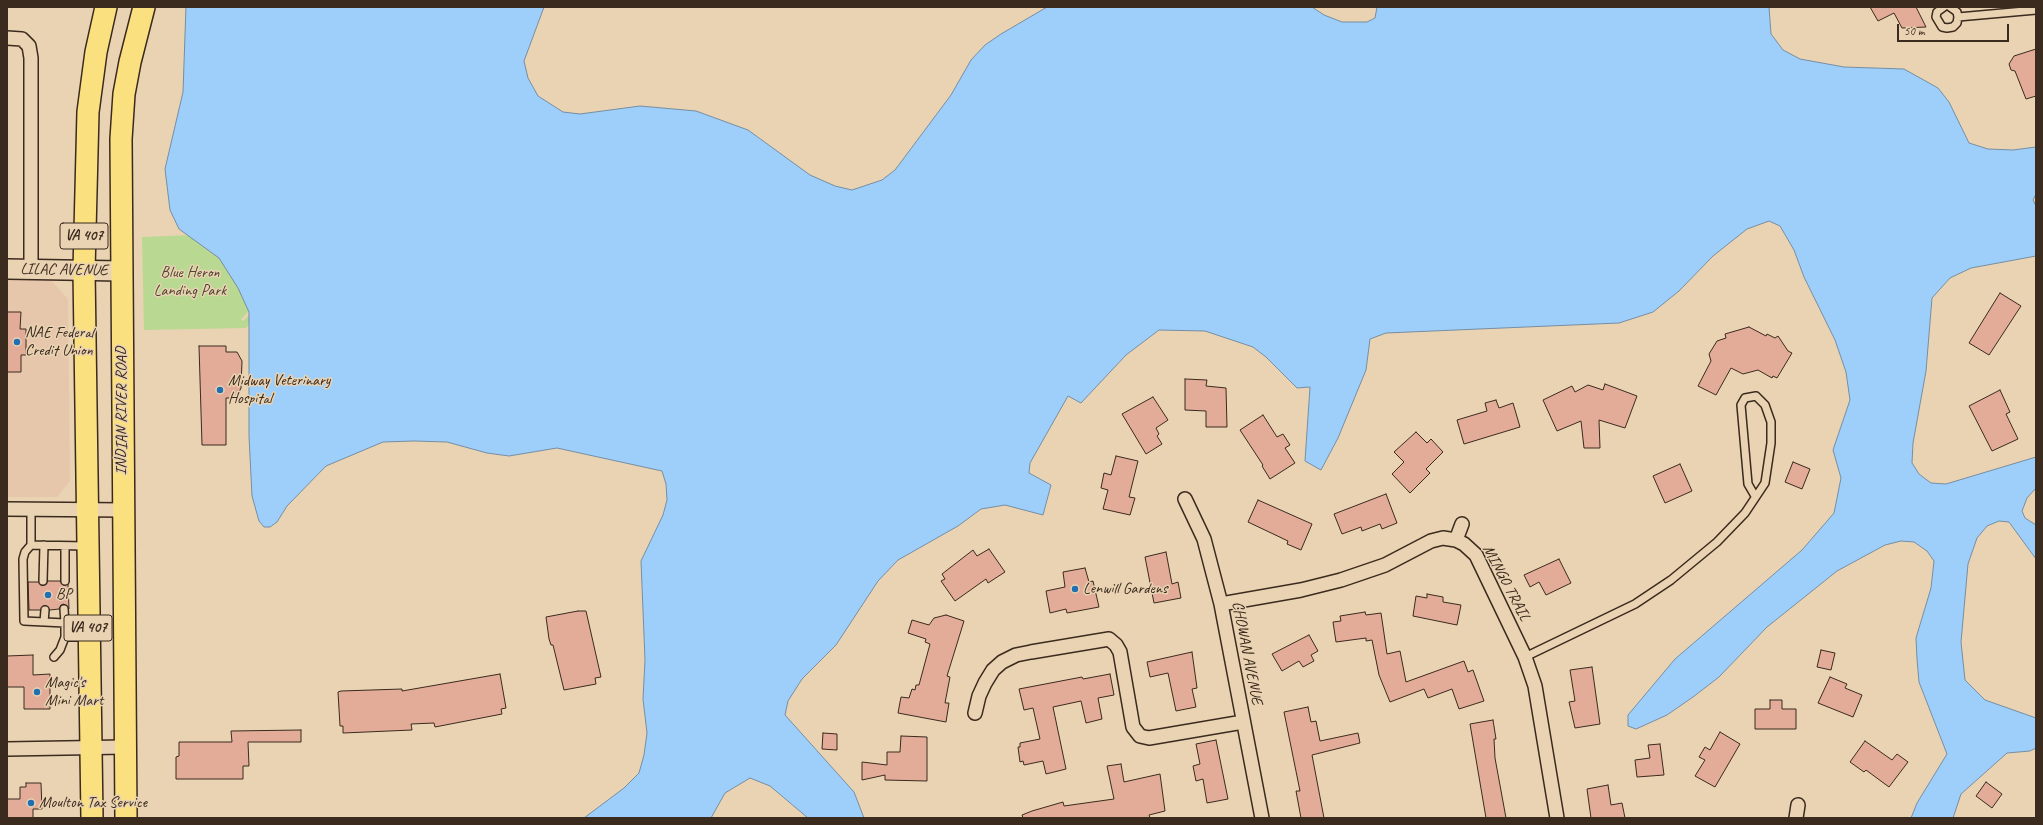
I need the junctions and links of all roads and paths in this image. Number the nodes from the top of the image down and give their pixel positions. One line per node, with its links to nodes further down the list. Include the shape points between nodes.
1 (106, 7): 10 (main road, VA 407, via 96,52 88,112)
2 (144, 7): 11 (main road, INDIAN RIVER ROAD / VA 407, via 124,94 121,138)
3 (1944, 7): 6 (lane, via 1936,17 1942,27 1953,27)
4 (1950, 7): 6 (lane, via 1957,12)
5 (2036, 10): 6 (lane)
6 (1958, 17)
7 (7, 38): 8 (street, via 22,39 29,46 31,58)
8 (31, 268): 9 (street, LILAC AVENUE); 10 (street, LILAC AVENUE)
9 (7, 269)
10 (84, 270): 11 (street, LILAC AVENUE); 16 (main road, VA 407)
11 (121, 271): 17 (main road, INDIAN RIVER ROAD / VA 407)
12 (1755, 496): 12 (lane, via 1765,483 1772,443 1771,422 1765,405 1756,396 1745,398 1741,405 1748,484); 34 (lane, via 1745,513 1717,542 1671,580 1635,604)
13 (1185, 499): 26 (street, CHOWAN AVENUE, via 1204,539)
14 (7, 509): 15 (street)
15 (31, 509): 16 (street); 20 (lane)
16 (87, 509): 17 (street); 23 (main road, VA 407)
17 (123, 510): 37 (main road, INDIAN RIVER ROAD / VA 407)
18 (1462, 524): 19 (street)
19 (1456, 540): 26 (street, via 1443,538 1431,541 1386,565 1341,580); 34 (street, MINGO TRAIL, via 1476,555)
20 (31, 545): 21 (lane); 29 (lane, via 23,559 24,621)
21 (44, 545): 22 (lane); 24 (lane)
22 (65, 546): 23 (lane); 25 (lane)
23 (87, 546): 32 (main road, VA 407)
24 (43, 581)
25 (65, 581)
26 (1221, 604): 36 (street, CHOWAN AVENUE)
27 (64, 609): 30 (lane)
28 (44, 610): 29 (lane)
29 (44, 622): 30 (lane)
30 (65, 623): 31 (lane)
31 (65, 637): 32 (lane); 33 (lane, via 60,650)
32 (88, 637): 38 (main road, VA 407)
33 (54, 656)
34 (1525, 657): 44 (street, MINGO TRAIL, via 1535,686)
35 (975, 713): 36 (street, via 985,683 1002,662 1016,655 1109,639 1120,652 1133,727 1140,736 1149,738)
36 (1243, 722): 43 (street, CHOWAN AVENUE)
37 (124, 747): 38 (street); 42 (main road, INDIAN RIVER ROAD / VA 407)
38 (91, 748): 39 (street); 41 (main road, VA 407)
39 (7, 749)
40 (1798, 805): 45 (street)
41 (92, 818)
42 (126, 818)
43 (1262, 818)
44 (1557, 818)
45 (1796, 818)

